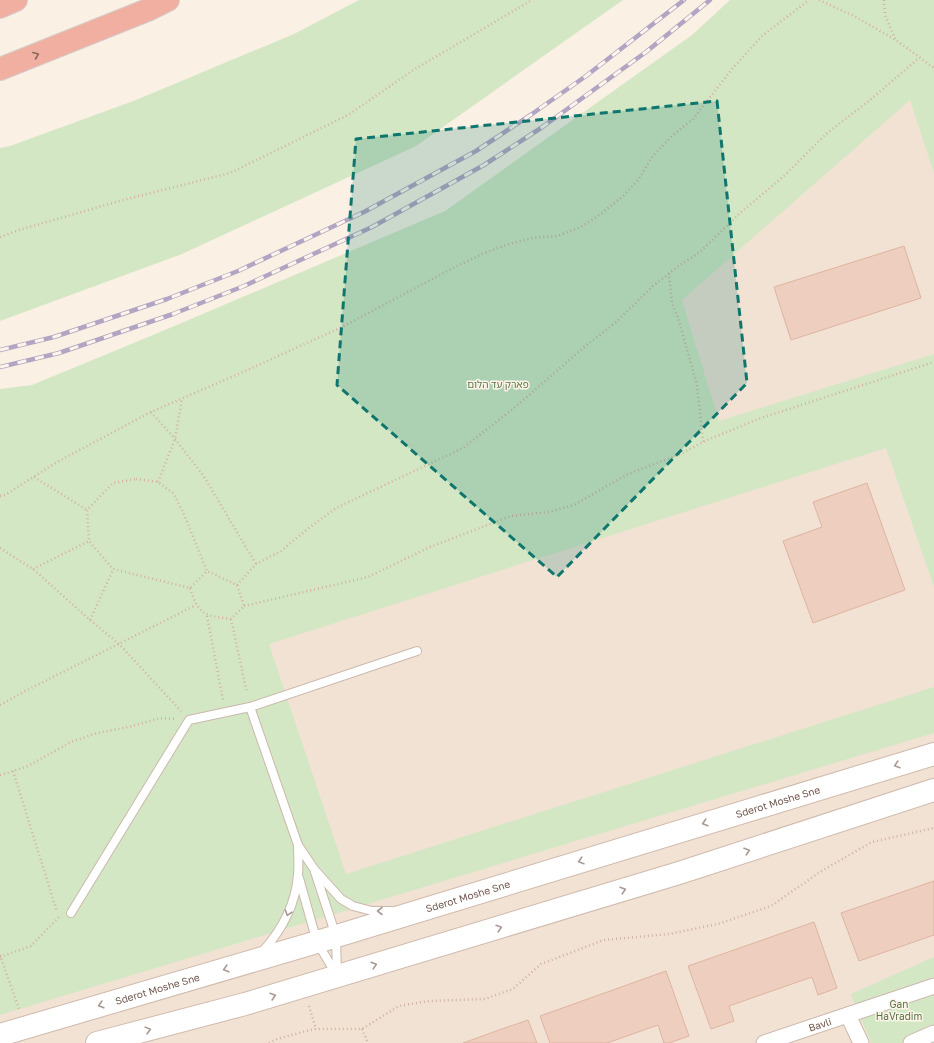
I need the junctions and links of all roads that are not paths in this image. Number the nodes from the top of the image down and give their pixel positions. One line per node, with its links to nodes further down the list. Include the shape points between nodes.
1 (16, 0): 3 (highway)
2 (168, 0): 4 (highway, one-way to 2)
3 (0, 6)
4 (0, 69)
5 (417, 651): 6 (lane)
6 (250, 707): 9 (lane); 13 (lane, via 189,720)
7 (934, 754): 12 (main road, Sderot Moshe Sne, one-way to 12)
8 (934, 790): 16 (main road, one-way to 8, via 679,873)
9 (298, 845): 10 (lane); 11 (lane)
10 (314, 869): 12 (lane, one-way to 10, via 372,911 353,906 341,899); 14 (lane)
11 (298, 875): 14 (lane); 15 (lane, one-way to 15, via 287,917 274,939)
12 (419, 911): 14 (main road, Sderot Moshe Sne)
13 (71, 913)
14 (327, 939): 15 (main road, Sderot Moshe Sne); 16 (lane); 16 (lane)
15 (253, 961): 20 (main road, Sderot Moshe Sne, one-way to 20)
16 (337, 976): 22 (main road, one-way to 16, via 245,1004)
17 (934, 986): 18 (street, Bavli)
18 (848, 1015): 21 (street, Bavli); 24 (street)
19 (934, 1033): 25 (street)
20 (0, 1035)
21 (794, 1038): 23 (street, Bavli)
22 (97, 1043)
23 (764, 1043)
24 (859, 1043)
25 (910, 1043)

